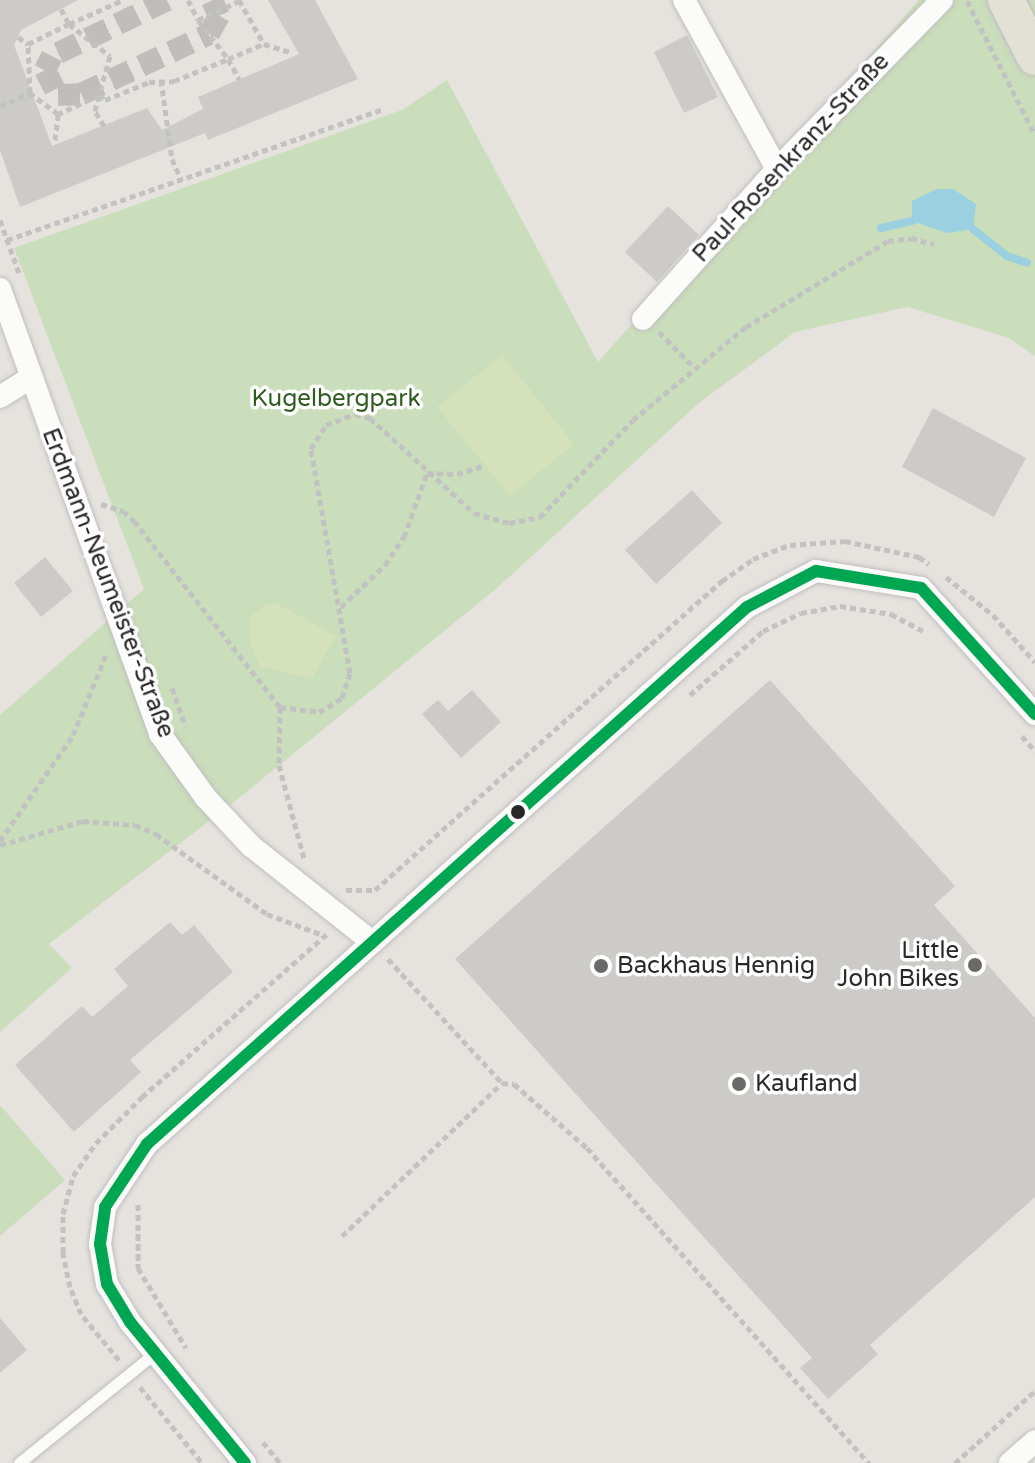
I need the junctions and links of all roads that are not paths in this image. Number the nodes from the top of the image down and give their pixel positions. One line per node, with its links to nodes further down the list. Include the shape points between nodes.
1 (684, 0): 5 (street)
2 (942, 0): 5 (street, Paul-Rosenkranz-Straße)
3 (1006, 0): 4 (main road)
4 (1035, 57)
5 (777, 169): 7 (street, Paul-Rosenkranz-Straße)
6 (0, 289): 8 (street, Erdmann-Neumeister-Straße)
7 (651, 326)
8 (31, 378): 9 (street); 11 (street, Erdmann-Neumeister-Straße, via 160,734 206,798 251,846)
9 (0, 397)
10 (1035, 714): 11 (street, via 921,588 816,571 747,607)
11 (372, 942): 12 (street, via 147,1144 105,1207 100,1244 107,1284)
12 (155, 1353): 14 (lane); 15 (street)
13 (1035, 1441): 16 (street)
14 (19, 1463)
15 (245, 1463)
16 (1010, 1463)

